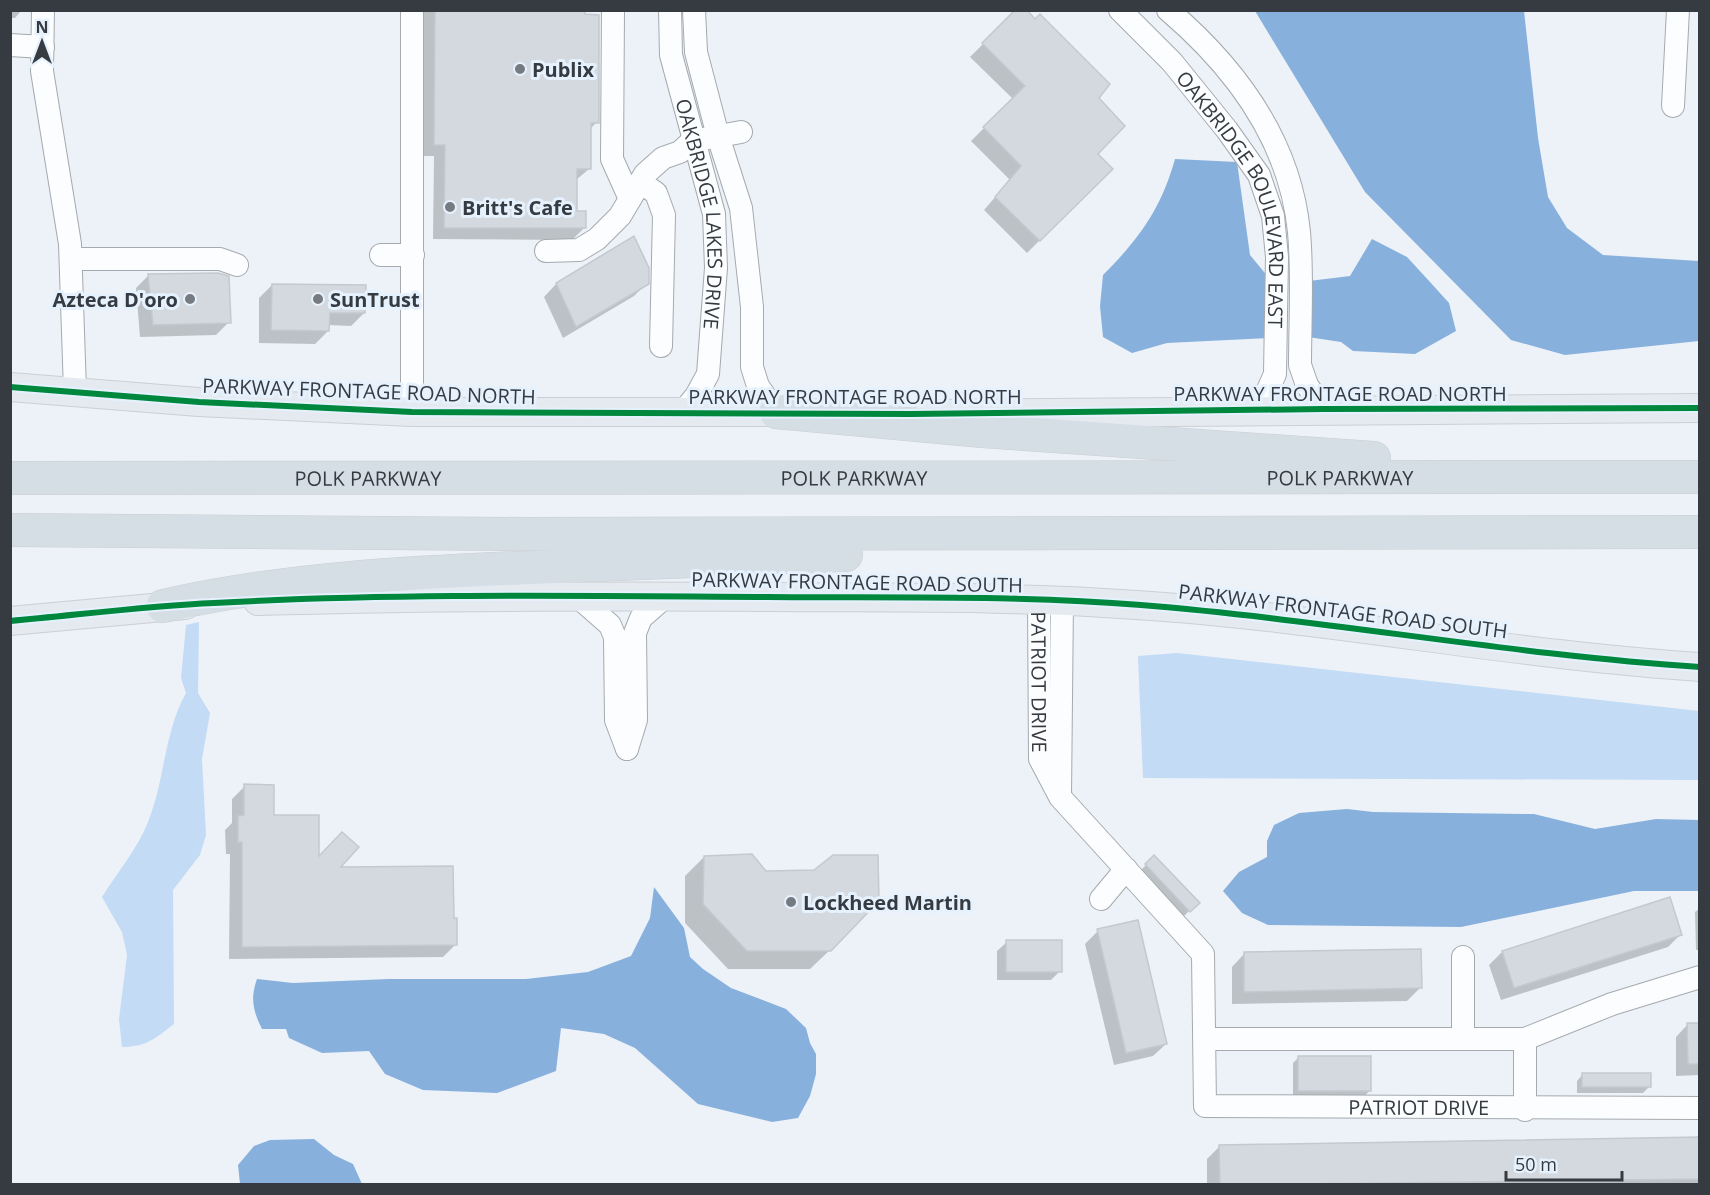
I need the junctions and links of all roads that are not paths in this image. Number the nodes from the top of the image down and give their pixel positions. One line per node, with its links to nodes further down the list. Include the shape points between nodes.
1 (44, 10): 10 (street)
2 (412, 10): 18 (street)
3 (613, 10): 15 (street, via 612,159)
4 (670, 10): 14 (street, OAKBRIDGE LAKES DRIVE, via 670,54)
5 (694, 10): 13 (street, OAKBRIDGE LAKES DRIVE, via 696,52)
6 (1120, 10): 26 (street, OAKBRIDGE BOULEVARD EAST, via 1172,62 1227,130 1259,175 1273,216 1277,280 1275,374)
7 (1168, 10): 27 (street, OAKBRIDGE BOULEVARD EAST, via 1232,72 1276,145 1294,200 1299,232 1300,365 1307,385)
8 (1678, 10): 11 (street)
9 (10, 45): 10 (street)
10 (43, 47): 19 (street, via 47,113)
11 (1673, 106)
12 (741, 132): 13 (street)
13 (718, 136): 14 (street); 29 (street, OAKBRIDGE LAKES DRIVE, via 741,208 752,307 752,367 758,386)
14 (692, 141): 15 (street, via 680,152 663,158); 30 (street, OAKBRIDGE LAKES DRIVE, via 714,213 716,267 708,374)
15 (635, 191): 16 (street, via 620,216 597,239 579,250); 21 (street, via 656,192 664,215)
16 (546, 251)
17 (381, 255): 18 (street)
18 (413, 255): 28 (street)
19 (71, 259): 20 (street, via 220,259); 24 (street)
20 (237, 265)
21 (662, 346)
22 (10, 370): 24 (main road)
23 (10, 387): 24 (main road, PARKWAY FRONTAGE ROAD NORTH)
24 (75, 392): 28 (main road, PARKWAY FRONTAGE ROAD NORTH)
25 (1700, 408): 27 (main road, PARKWAY FRONTAGE ROAD NORTH)
26 (1254, 409): 27 (main road, PARKWAY FRONTAGE ROAD NORTH); 29 (main road, PARKWAY FRONTAGE ROAD NORTH)
27 (1323, 409)
28 (412, 412): 30 (main road, PARKWAY FRONTAGE ROAD NORTH)
29 (776, 412): 30 (main road, PARKWAY FRONTAGE ROAD NORTH); 33 (highway, via 982,431 1328,454)
30 (682, 413)
31 (1700, 477): 33 (highway, POLK PARKWAY)
32 (10, 478): 33 (highway, POLK PARKWAY)
33 (1576, 478)
34 (10, 530): 36 (highway)
35 (1700, 532): 36 (highway)
36 (1313, 534): 40 (highway, via 1162,545 420,572 318,582)
37 (579, 597): 38 (main road, PARKWAY FRONTAGE ROAD SOUTH); 38 (street, via 610,625 615,637 616,720 627,748 636,720 635,633 640,618); 40 (main road, PARKWAY FRONTAGE ROAD SOUTH, via 382,598)
38 (666, 597): 39 (main road, PARKWAY FRONTAGE ROAD SOUTH)
39 (1050, 600): 42 (main road, PARKWAY FRONTAGE ROAD SOUTH, via 1323,622); 43 (street, PATRIOT DRIVE, via 1040,759 1060,797)
40 (163, 606): 41 (main road, PARKWAY FRONTAGE ROAD SOUTH)
41 (10, 621)
42 (1700, 667)
43 (1126, 869): 44 (street); 47 (street, PATRIOT DRIVE, via 1203,954)
44 (1101, 899)
45 (1463, 957): 48 (street)
46 (1700, 977): 49 (street, via 1612,1004)
47 (1204, 1039): 48 (street); 51 (street, PATRIOT DRIVE, via 1204,1106)
48 (1463, 1039): 49 (street)
49 (1525, 1039): 51 (street)
50 (1700, 1108): 51 (street, PATRIOT DRIVE)
51 (1525, 1110)

